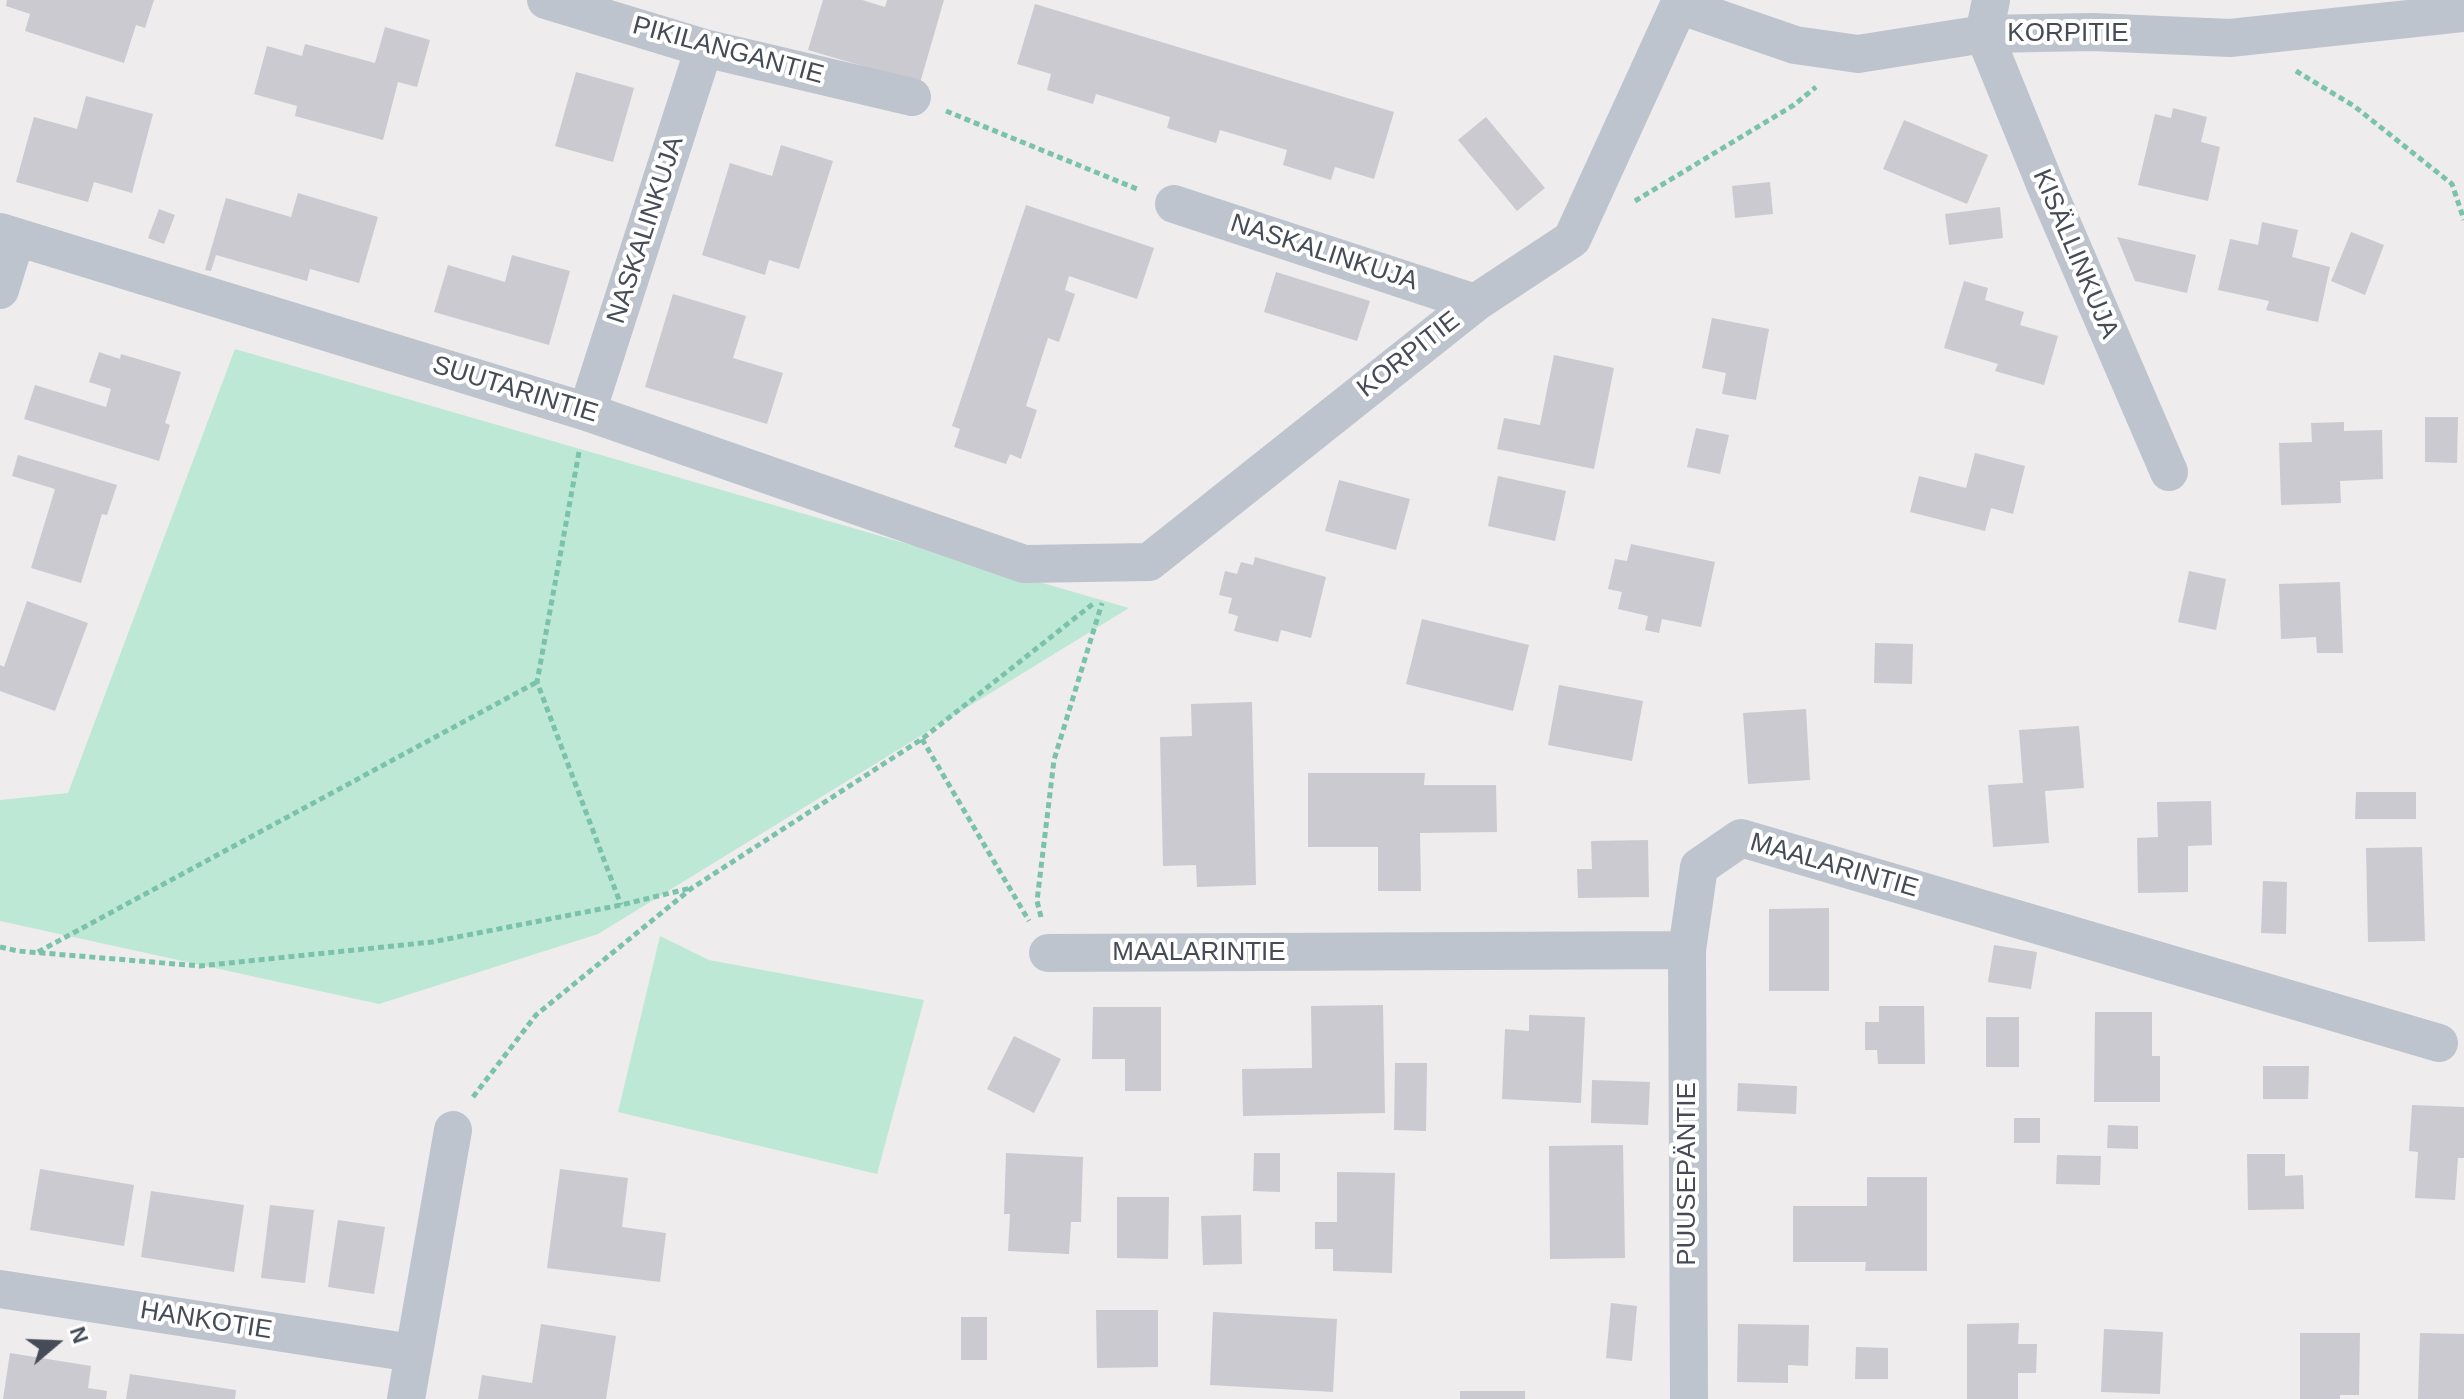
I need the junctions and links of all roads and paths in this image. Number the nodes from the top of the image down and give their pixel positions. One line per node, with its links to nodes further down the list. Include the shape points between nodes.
1 (546, 0): 5 (street, PIKILANGANTIE)
2 (1680, 3): 6 (street, KORPITIE, via 1795,45); 14 (street, KORPITIE, via 1572,239)
3 (2464, 13): 4 (street, KORPITIE, via 2230,38 2093,32)
4 (1988, 17): 6 (street, KORPITIE); 16 (street, KISÄLLINKUJA, via 2047,189)
5 (704, 48): 8 (street, PIKILANGANTIE); 15 (street, NASKALINKUJA)
6 (1858, 54): 10 (path, via 1794,105)
7 (2285, 66): 11 (path, via 2354,106 2452,184)
8 (912, 97): 9 (path)
9 (1174, 204): 14 (street, NASKALINKUJA)
10 (1624, 208)
11 (2464, 220)
12 (8, 235): 13 (street); 15 (street, SUUTARINTIE)
13 (0, 290)
14 (1475, 303): 17 (street, KORPITIE, via 1149,562)
15 (587, 412): 17 (street, SUUTARINTIE); 18 (path)
16 (2169, 472)
17 (1024, 564)
18 (537, 682): 21 (path); 24 (path)
19 (922, 739): 20 (path); 25 (path); 25 (path, via 1106,593 1054,760 1037,901)
20 (692, 888): 21 (path); 27 (path, via 536,1015)
21 (621, 905): 24 (path, via 432,942 200,966)
22 (0, 947): 24 (path)
23 (1687, 950): 25 (street, MAALARINTIE); 26 (street, MAALARINTIE, via 1699,867 1741,838); 31 (street, PUUSEPÄNTIE)
24 (37, 952)
25 (1048, 953)
26 (2439, 1043)
27 (453, 1130): 29 (street)
28 (0, 1289): 29 (street, HANKOTIE)
29 (412, 1353): 30 (street)
30 (406, 1399)
31 (1689, 1399)

